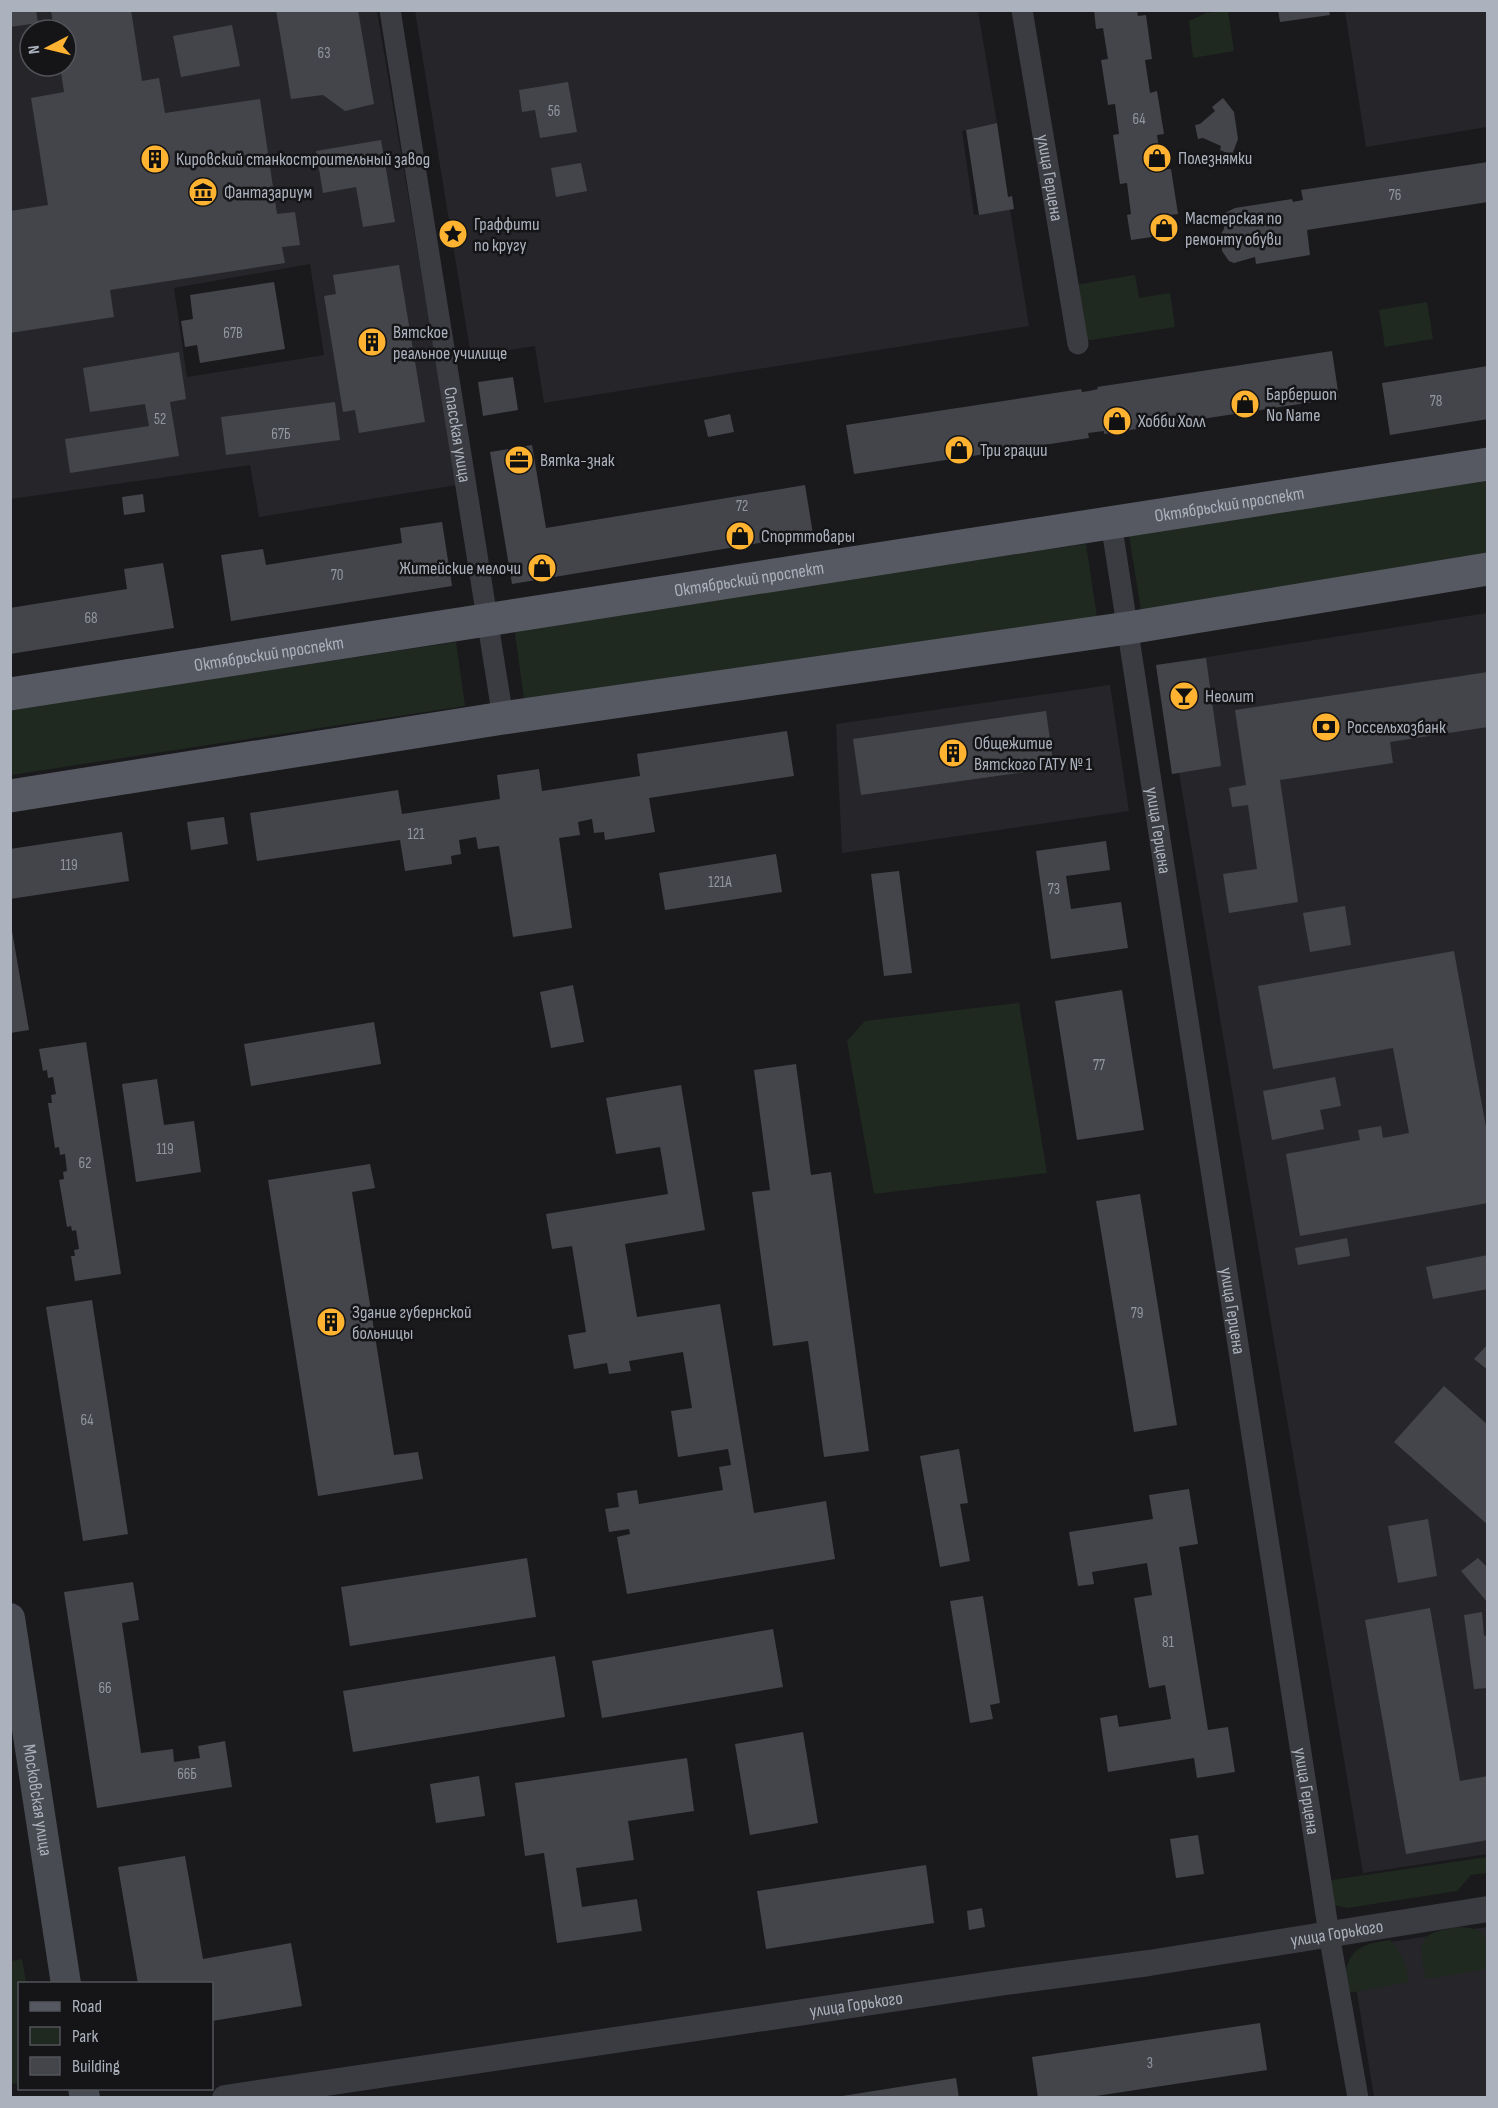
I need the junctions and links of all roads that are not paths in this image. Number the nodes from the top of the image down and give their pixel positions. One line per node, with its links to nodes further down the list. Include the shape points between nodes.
1 (390, 10): 7 (street, Спасская улица)
2 (1022, 10): 3 (street, улица Герцена)
3 (1078, 344)
4 (1488, 464): 5 (main road, Октябрьский проспект)
5 (1111, 522): 7 (main road, Октябрьский проспект); 8 (street, улица Герцена)
6 (1488, 569): 8 (main road)
7 (487, 619): 9 (main road, Октябрьский проспект); 10 (street, Спасская улица)
8 (1128, 628): 10 (main road); 14 (street, улица Герцена)
9 (10, 694)
10 (503, 718): 11 (main road)
11 (10, 796)
12 (10, 1618): 15 (main road, Московская улица)
13 (1488, 1909): 14 (street, улица Горького)
14 (1329, 1934): 16 (street, улица Горького, via 1149,1964); 17 (street, улица Герцена)
15 (66, 1982)
16 (225, 2097)
17 (1358, 2097)

